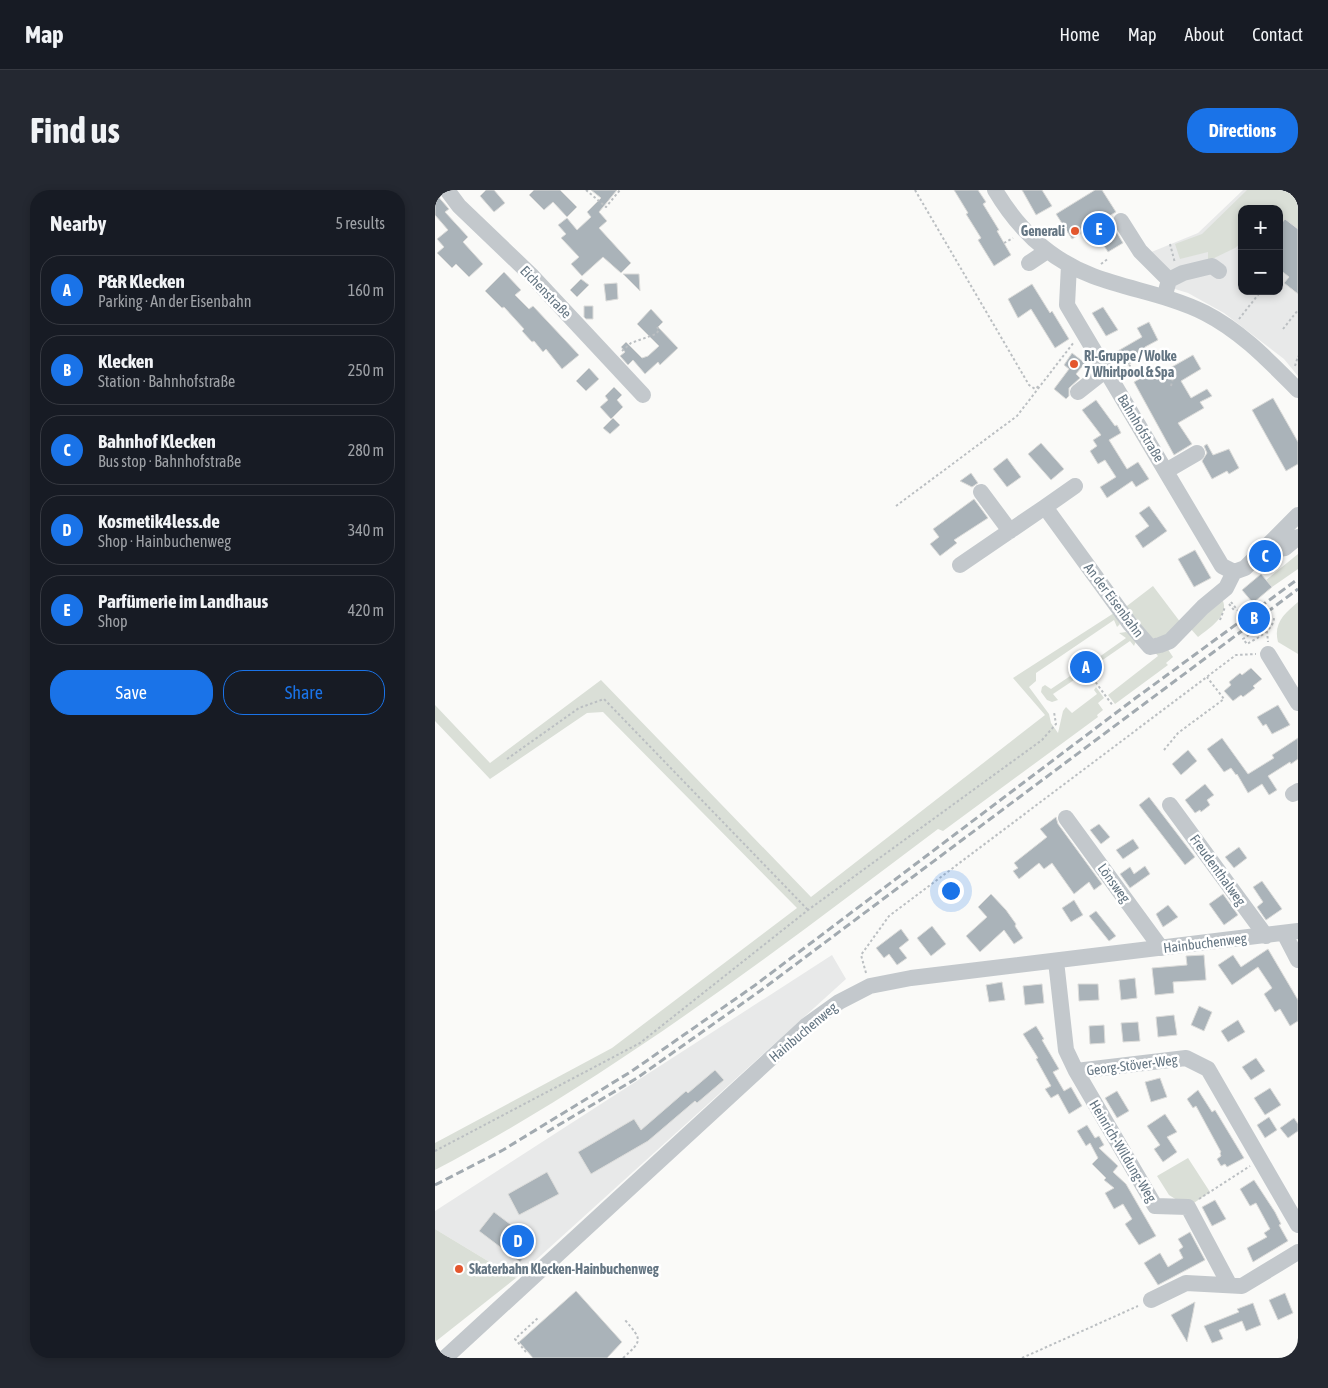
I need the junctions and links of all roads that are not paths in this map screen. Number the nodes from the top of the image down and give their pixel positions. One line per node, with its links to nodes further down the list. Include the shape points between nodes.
1 (447, 190): 13 (street, Eichenstraße)
2 (995, 190): 4 (street, via 1015,219)
3 (1121, 222): 8 (street, via 1140,251)
4 (1047, 251): 5 (street); 6 (street)
5 (1029, 263)
6 (1069, 265): 9 (street, via 1094,276); 10 (street, Bahnhofstraße, via 1067,305)
7 (1219, 271): 8 (street, via 1211,266)
8 (1174, 278): 9 (street)
9 (1165, 297): 11 (street, via 1205,313 1234,330)
10 (1106, 370): 12 (street); 15 (street, Bahnhofstraße)
11 (1298, 390)
12 (1078, 392)
13 (643, 395)
14 (1197, 454): 15 (street)
15 (1166, 471): 24 (street, Bahnhofstraße, via 1222,566)
16 (1075, 486): 18 (street)
17 (981, 492): 20 (street)
18 (1045, 507): 20 (street); 24 (street, An der Eisenbahn, via 1150,647 1170,641 1226,588)
19 (1298, 515): 22 (street)
20 (1010, 531): 23 (street)
21 (1298, 537): 22 (street, via 1285,548)
22 (1261, 552): 24 (street, via 1245,568)
23 (960, 565)
24 (1235, 572)
25 (1269, 654): 26 (street)
26 (1298, 703)
27 (1170, 805): 30 (street, Freudenthalweg)
28 (1067, 818): 31 (street, Lönsweg)
29 (1291, 932): 30 (street, Hainbuchenweg); 32 (street)
30 (1266, 936): 31 (street, Hainbuchenweg)
31 (1161, 948): 33 (street, Hainbuchenweg)
32 (1298, 960)
33 (1056, 961): 34 (street, Georg-Stöver-Weg, via 1066,1050); 39 (street, Hainbuchenweg, via 911,978 869,986 839,1002 807,1025)
34 (1076, 1071): 35 (street, Georg-Stöver-Weg, via 1186,1058 1208,1069); 37 (street, Heinrich-Wildung-Weg, via 1155,1206 1187,1207)
35 (1298, 1225)
36 (1298, 1252): 37 (street, via 1242,1286)
37 (1229, 1284): 38 (street, via 1186,1283)
38 (1151, 1300)
39 (445, 1358)

